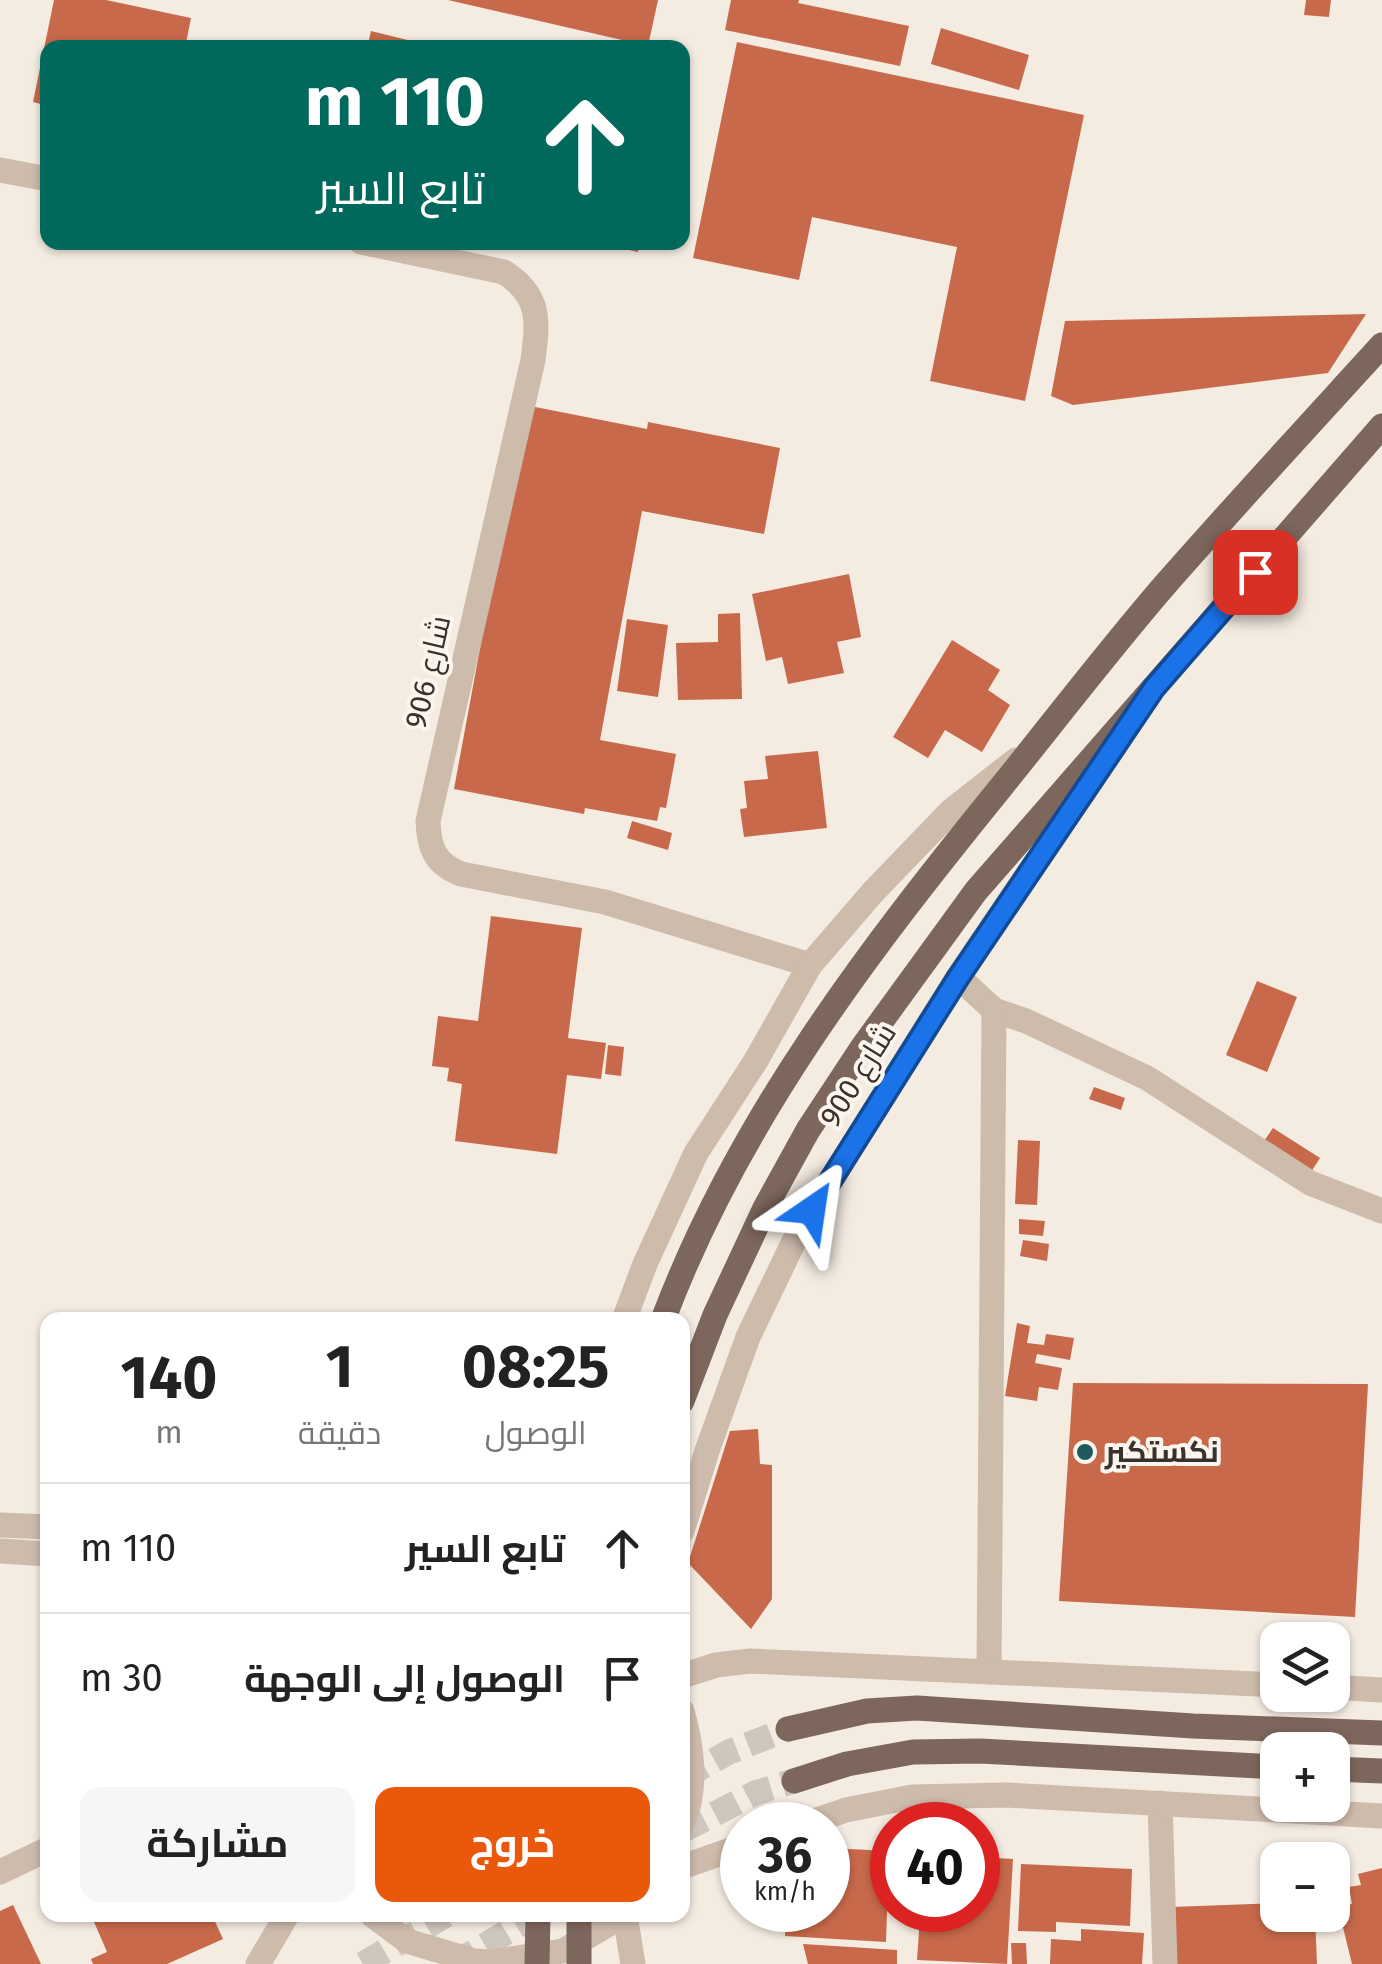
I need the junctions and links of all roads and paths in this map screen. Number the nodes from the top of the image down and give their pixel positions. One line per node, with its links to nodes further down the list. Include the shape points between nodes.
1 (0, 170): 2 (street)
2 (40, 178)
3 (399, 250): 8 (street, شارع 906, via 504,272 522,284 538,323 428,821 434,853 445,868 461,874 605,902)
4 (1382, 345): 7 (main road, via 1162,588)
5 (1382, 426): 6 (main road)
6 (1154, 688): 9 (street, شارع 900); 14 (main road, via 976,892 864,1045 764,1208)
7 (1036, 744): 8 (street, via 952,810); 13 (main road, via 900,911 825,1016 718,1193)
8 (810, 965): 12 (street, via 696,1153)
9 (958, 978): 10 (street); 15 (street, شارع 900, via 798,1233 748,1337)
10 (994, 1010): 11 (street, via 1147,1078 1310,1183); 20 (street)
11 (1382, 1212)
12 (627, 1312)
13 (666, 1312)
14 (690, 1380)
15 (690, 1505)
16 (0, 1525): 17 (street)
17 (40, 1526)
18 (0, 1551): 19 (street)
19 (40, 1554)
20 (989, 1672): 21 (street, via 750,1661); 22 (street)
21 (690, 1673)
22 (1260, 1684)
23 (1350, 1689): 24 (street)
24 (1382, 1690)
25 (788, 1729): 26 (main road, via 867,1711 918,1708)
26 (1382, 1733)
27 (690, 1737): 31 (street)
28 (1260, 1766): 32 (main road, via 913,1752)
29 (1350, 1770): 30 (main road)
30 (1382, 1771)
31 (690, 1778)
32 (794, 1781)
33 (1160, 1804): 34 (street, via 1007,1795 912,1797); 35 (street); 51 (street)
34 (850, 1809)
35 (1382, 1816)
36 (40, 1853): 39 (street)
37 (720, 1854): 38 (street)
38 (690, 1864)
39 (0, 1872)
40 (283, 1922): 47 (street)
41 (381, 1922): 46 (street, via 408,1942)
42 (538, 1922): 48 (main road, bridge)
43 (579, 1922): 49 (main road, bridge)
44 (613, 1922): 46 (street, via 563,1950)
45 (626, 1922): 50 (street)
46 (483, 1963)
47 (258, 1964)
48 (537, 1964)
49 (579, 1964)
50 (632, 1964)
51 (1166, 1964)

